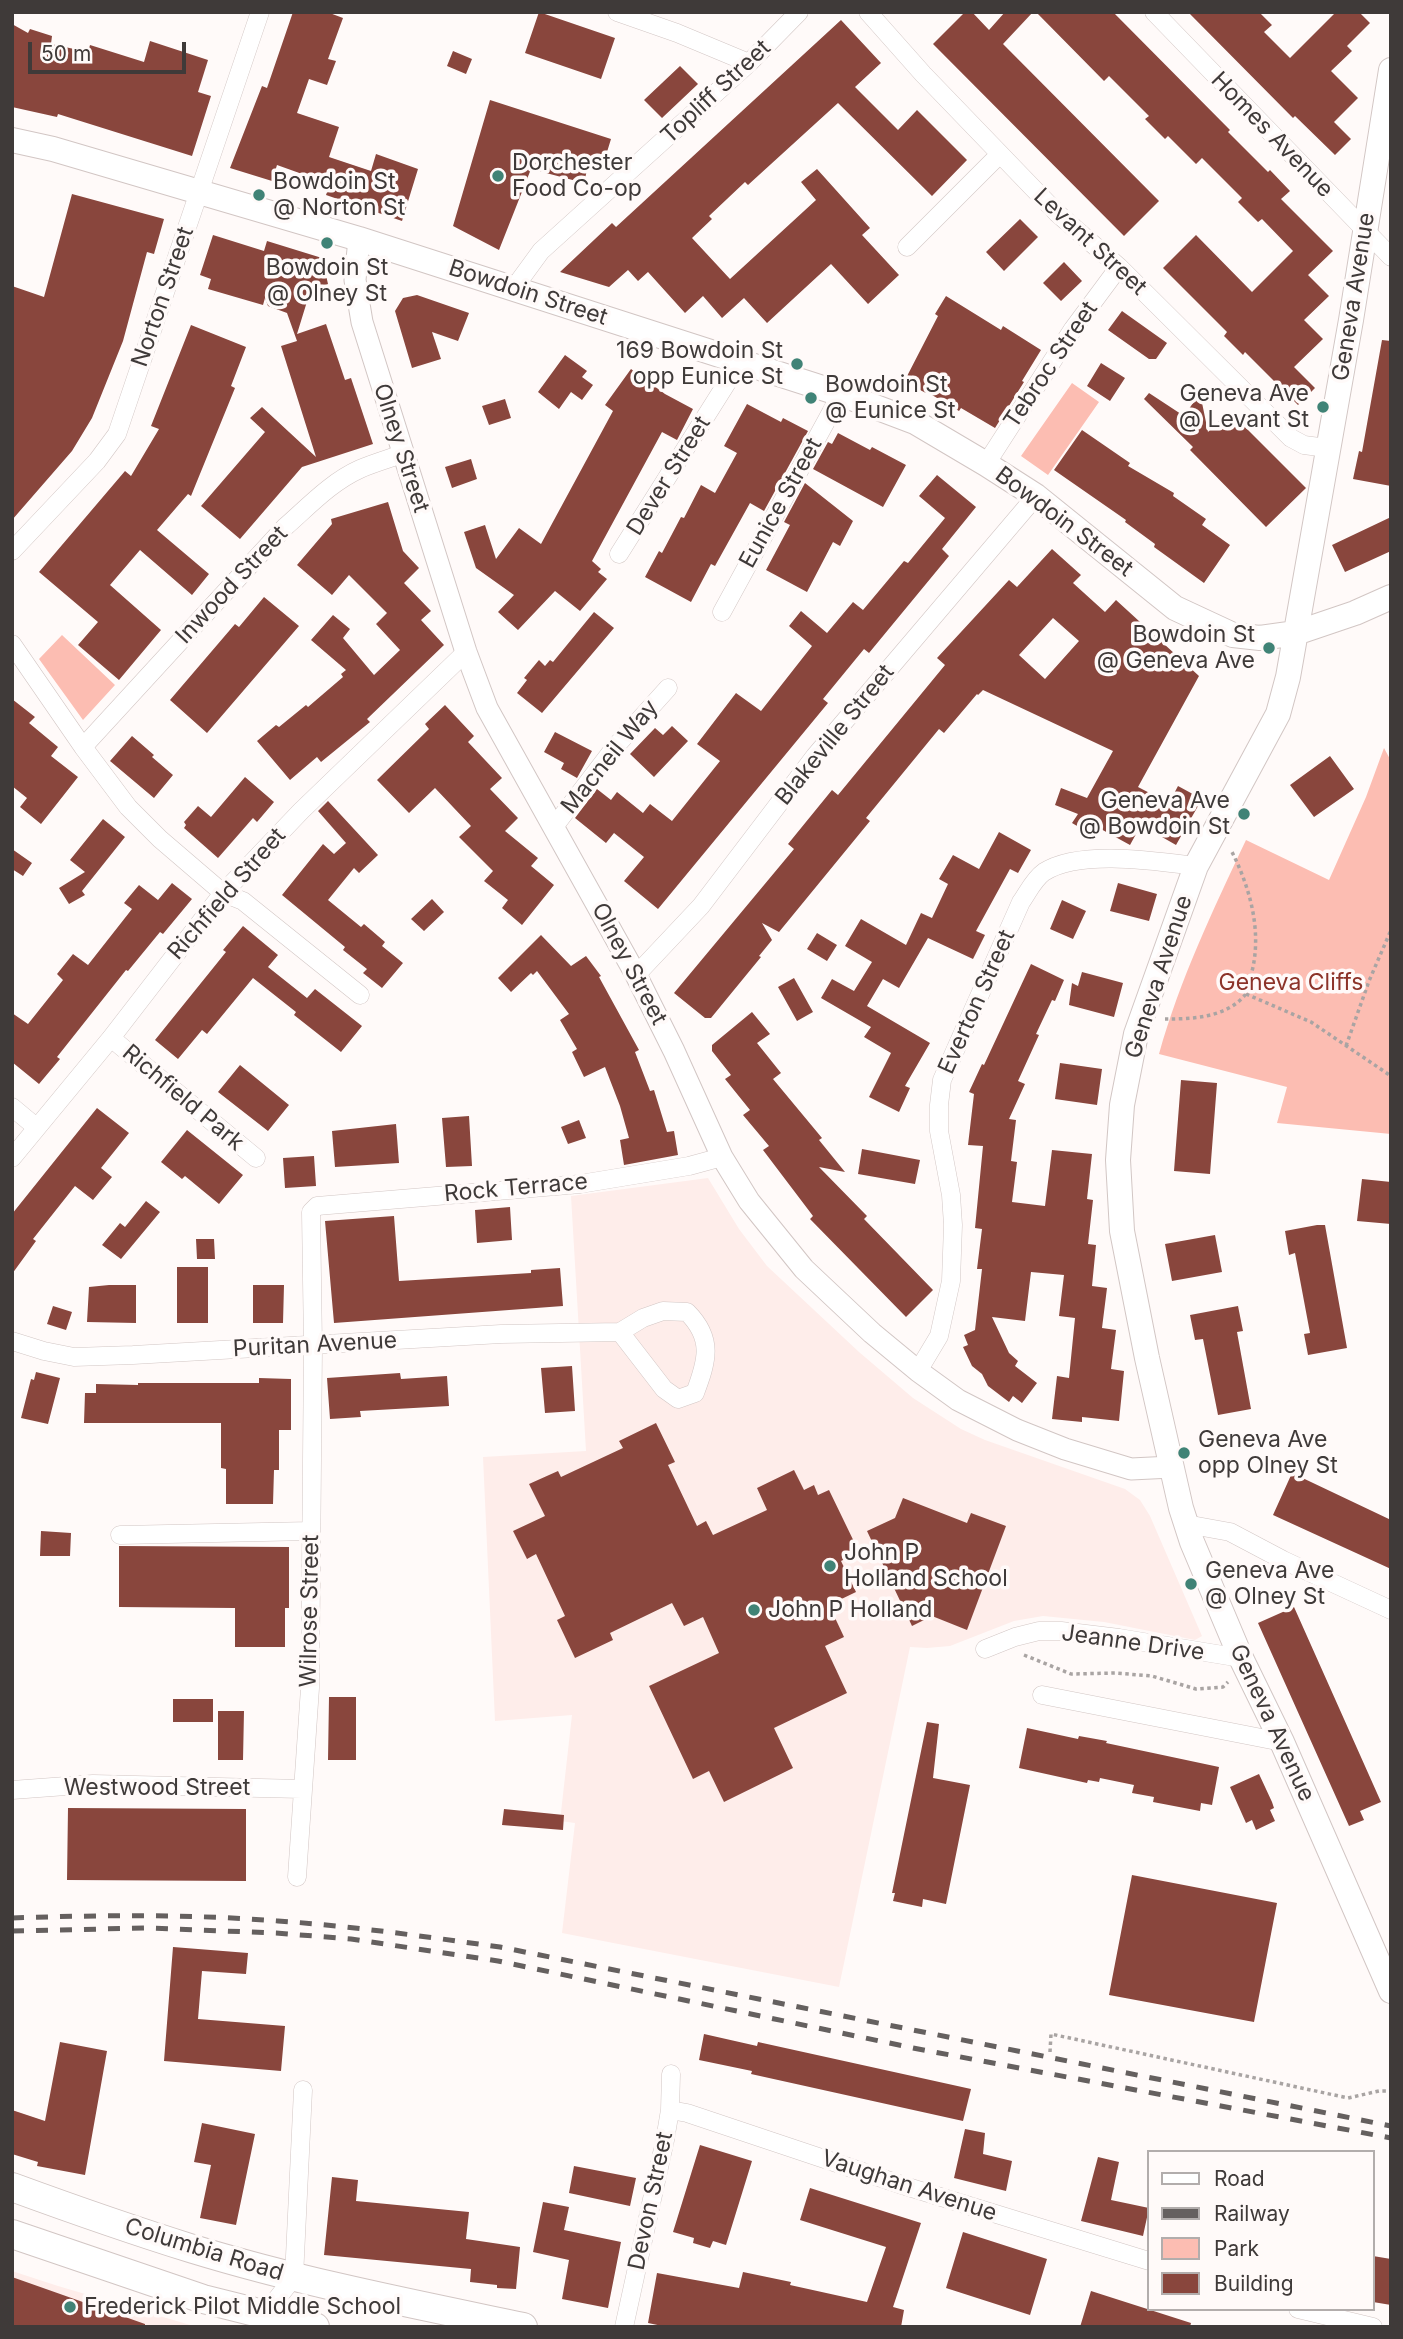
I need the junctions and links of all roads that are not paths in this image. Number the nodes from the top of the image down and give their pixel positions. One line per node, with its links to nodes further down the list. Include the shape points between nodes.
1 (260, 12): 10 (street, Norton Street)
2 (617, 12): 6 (street)
3 (868, 12): 9 (street, Levant Street)
4 (1154, 12): 11 (street, Homes Avenue)
5 (788, 15): 6 (street, Topliff Street)
6 (749, 63): 16 (street, Topliff Street, via 541,251)
7 (1391, 70): 11 (main road, Geneva Avenue)
8 (13, 141): 10 (main road, Bowdoin Street)
9 (1000, 154): 13 (street); 15 (street, Levant Street, via 1057,213)
10 (199, 191): 12 (main road, Bowdoin Street); 23 (street, Norton Street, via 117,434)
11 (1365, 231): 14 (street, Homes Avenue); 19 (main road, Geneva Avenue)
12 (359, 239): 16 (main road, Bowdoin Street); 20 (street, Olney Street, via 357,304)
13 (906, 247)
14 (1391, 257)
15 (1119, 267): 19 (street, Levant Street, via 1291,438); 21 (street, Tebroc Street)
16 (514, 288): 17 (main road, Bowdoin Street)
17 (740, 362): 18 (main road, Bowdoin Street); 24 (street, Dever Street)
18 (841, 394): 21 (main road, Bowdoin Street, via 915,422); 26 (street, Eunice Street)
19 (1327, 448): 27 (main road, Geneva Avenue)
20 (402, 454): 29 (street, Olney Street); 31 (street, Inwood Street, via 344,478 285,527)
21 (986, 464): 22 (main road, Bowdoin Street)
22 (1036, 496): 27 (main road, Bowdoin Street, via 1175,608 1233,635 1260,638); 35 (street, Blakeville Street, via 815,756 701,906)
23 (12, 551)
24 (619, 554)
25 (1391, 597): 27 (main road, Bowdoin Street)
26 (722, 612)
27 (1296, 633): 33 (main road, Geneva Avenue, via 1278,714)
28 (12, 644): 31 (street)
29 (466, 652): 32 (street, Olney Street, via 487,708); 34 (street, Richfield Street, via 300,811)
30 (668, 688): 32 (street, Macneil Way, via 615,747)
31 (83, 747): 34 (street, via 128,807)
32 (553, 828): 35 (street, Olney Street)
33 (1196, 866): 47 (street, Everton Street, via 1125,857 1060,865 1037,878 1021,902 942,1080 939,1131 952,1215 951,1281 939,1336); 48 (main road, Geneva Avenue, via 1136,1034 1122,1105 1118,1160 1122,1231)
34 (223, 893): 36 (street, via 243,901); 37 (street, Richfield Street)
35 (636, 975): 40 (street, Olney Street)
36 (360, 995)
37 (111, 1038): 39 (street, Richfield Street); 42 (street, Richfield Park)
38 (12, 1107): 39 (street)
39 (36, 1127): 41 (street, Richfield Street)
40 (722, 1157): 43 (street, Rock Terrace, via 580,1184 317,1206); 47 (street, Olney Street, via 765,1223 804,1269)
41 (12, 1158)
42 (256, 1158)
43 (311, 1212): 46 (street, Wilrose Street)
44 (620, 1332): 44 (street, Puritan Avenue, via 664,1389 678,1399 695,1393 705,1340 699,1324 687,1312 663,1311); 46 (street, Puritan Avenue)
45 (12, 1341): 46 (street, Puritan Avenue, via 74,1357)
46 (313, 1346): 50 (street, Wilrose Street)
47 (918, 1371): 48 (street, Olney Street, via 958,1400 1065,1449 1131,1468)
48 (1172, 1467): 49 (main road, Geneva Avenue)
49 (1186, 1524): 52 (street, via 1230,1532); 54 (main road, Geneva Avenue)
50 (311, 1531): 51 (street); 57 (street, Wilrose Street, via 310,1688)
51 (120, 1535)
52 (1391, 1610)
53 (985, 1649): 54 (street, Jeanne Drive, via 1039,1631 1061,1631)
54 (1241, 1658): 56 (main road, Geneva Avenue)
55 (1042, 1695): 56 (street)
56 (1282, 1742): 60 (main road, Geneva Avenue)
57 (302, 1789): 58 (street, Westwood Street, via 93,1784); 59 (street, Wilrose Street)
58 (12, 1790)
59 (297, 1877)
60 (1391, 1991)
61 (671, 2074): 63 (street, Devon Street)
62 (303, 2090): 67 (street)
63 (670, 2110): 66 (street, Vaughan Avenue); 72 (street, Devon Street)
64 (12, 2187): 67 (main road, Columbia Road, via 194,2249)
65 (12, 2234): 69 (main road, Columbia Road, via 203,2299)
66 (1148, 2261)
67 (294, 2277): 69 (street); 71 (main road, Columbia Road)
68 (1306, 2311): 73 (street)
69 (265, 2314): 70 (main road, Columbia Road)
70 (315, 2327)
71 (523, 2327)
72 (624, 2327)
73 (1373, 2327)

